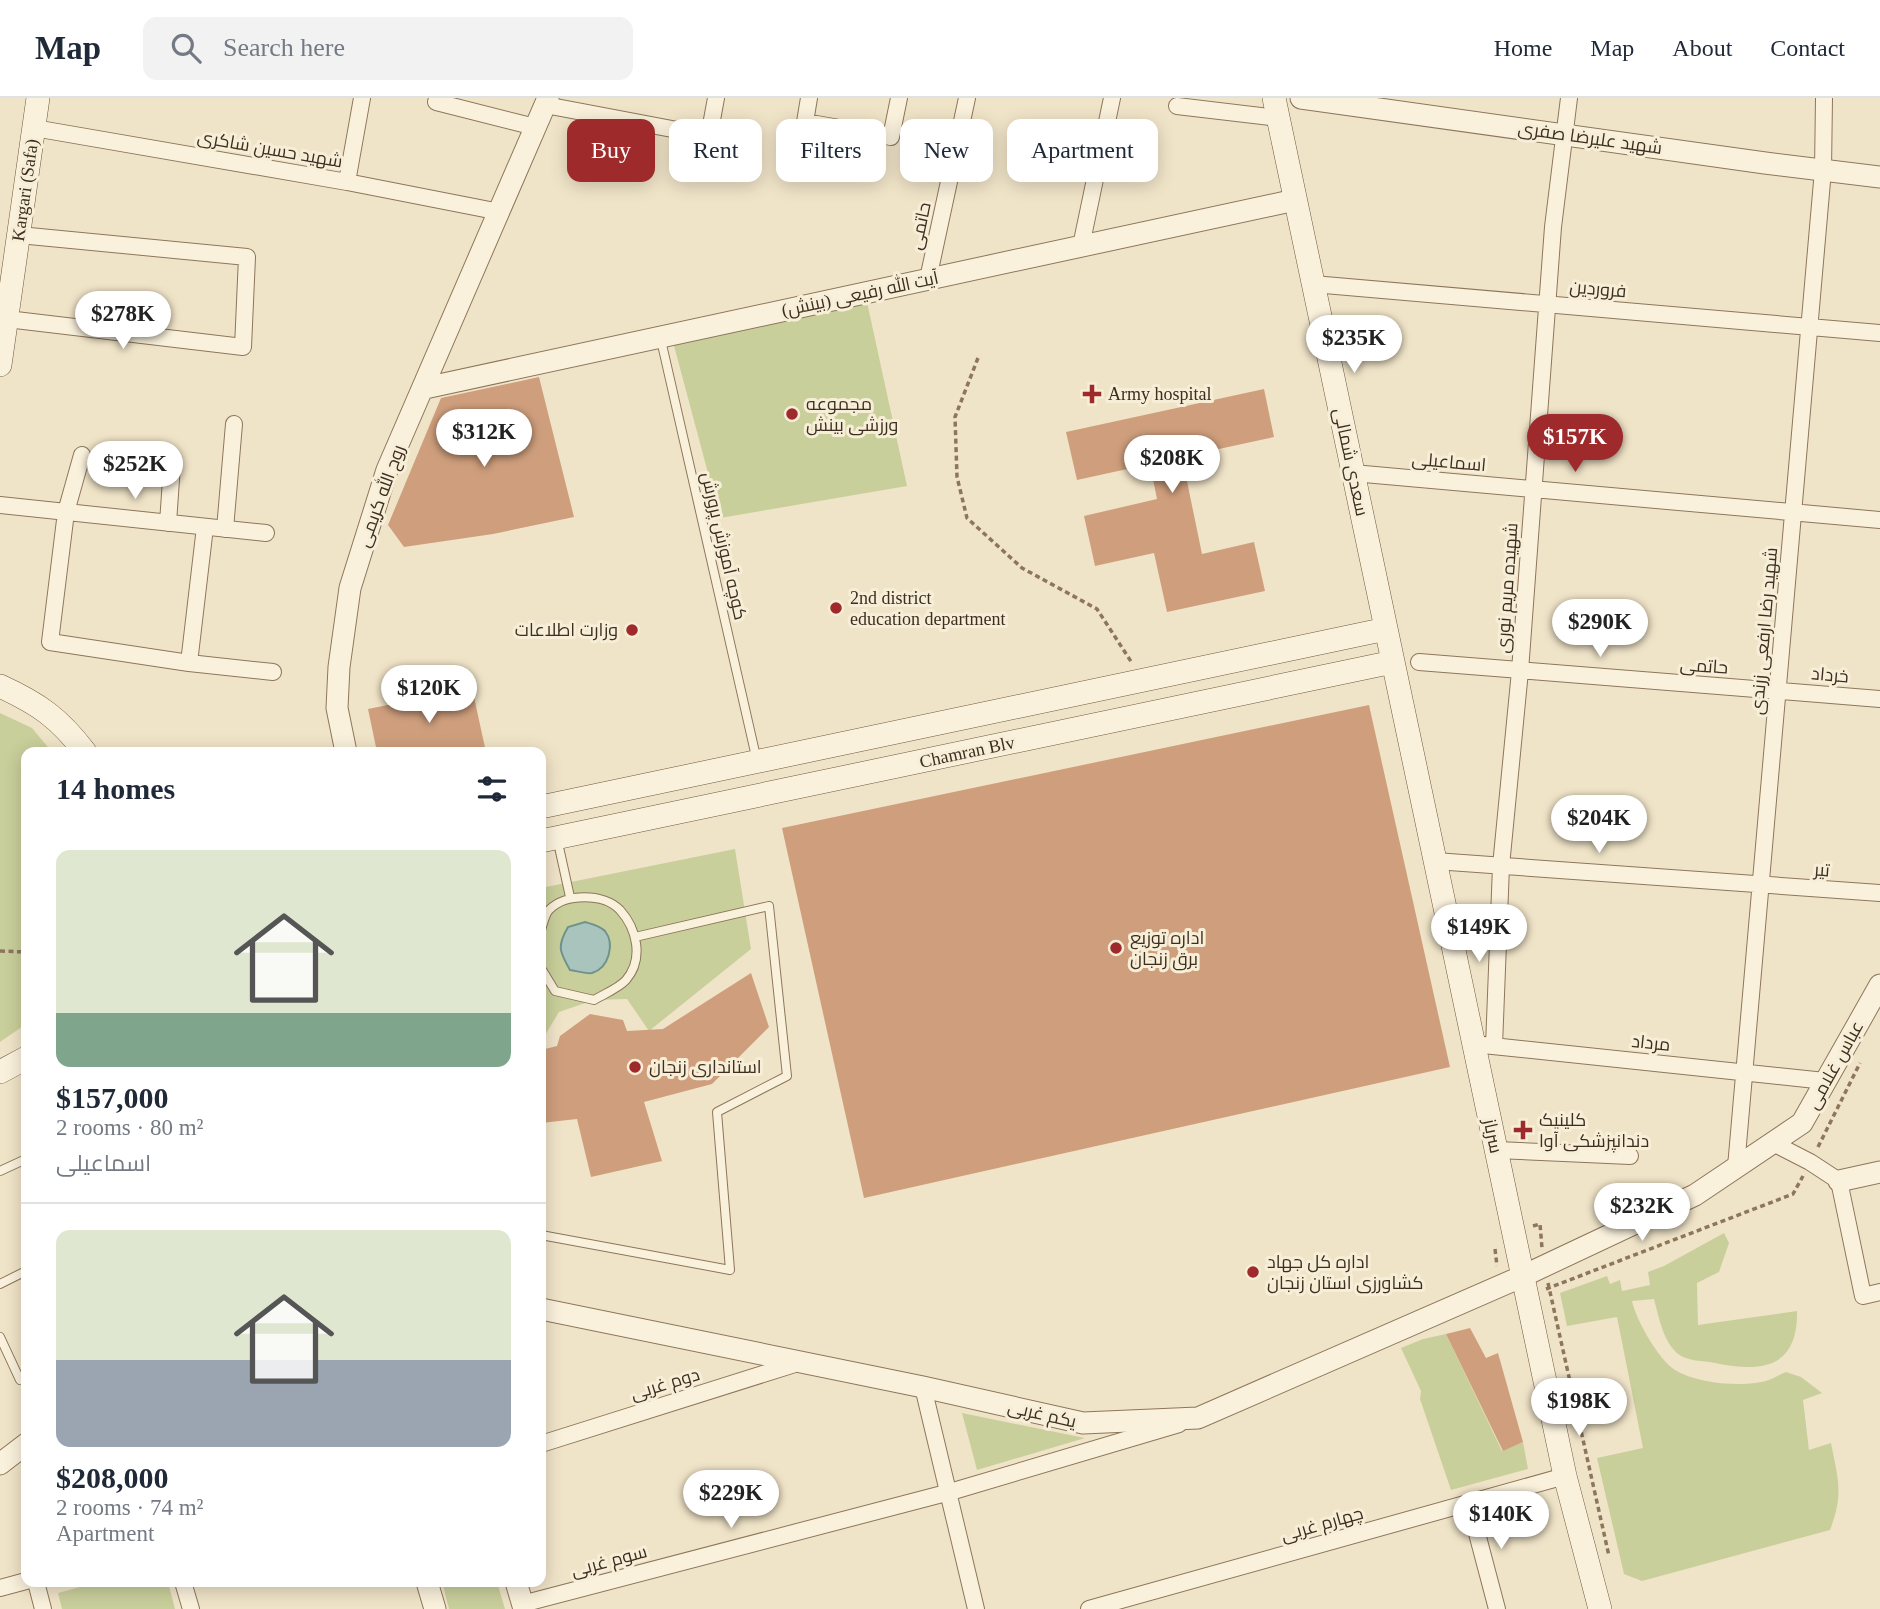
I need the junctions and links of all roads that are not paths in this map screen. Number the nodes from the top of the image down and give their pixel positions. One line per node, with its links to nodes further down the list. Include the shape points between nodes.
1 (38, 98): 16 (main road, Kargari (Safa))
2 (362, 98): 20 (street)
3 (716, 98): 11 (street, via 709,136)
4 (809, 98): 5 (street, via 805,122 891,137)
5 (900, 98)
6 (967, 98): 25 (street, حاتمی)
7 (1112, 98): 24 (street)
8 (1301, 98): 17 (street, شهید علیرضا صفری)
9 (1569, 98): 17 (street, شهیده مریم نوری)
10 (1824, 98): 18 (street, شهید رضا ارفعی زرندی)
11 (546, 101): 15 (street, روح الله کریمی)
12 (436, 103): 15 (street)
13 (1177, 106): 14 (street)
14 (1276, 108): 21 (main road, سعدی شمالی)
15 (536, 127): 22 (street, روح الله کریمی)
16 (34, 128): 20 (street, شهید حسین شاکری); 23 (main road, Kargari (Safa))
17 (1566, 134): 18 (street, شهید علیرضا صفری); 27 (street, شهیده مریم نوری)
18 (1823, 170): 19 (street, شهید علیرضا صفری); 29 (street, شهید رضا ارفعی زرندی)
19 (1880, 177)
20 (347, 182): 22 (street, شهید حسین شاکری)
21 (1295, 200): 24 (street, آیت الله رفیعی (بینش)); 26 (main road, سعدی شمالی)
22 (500, 212): 33 (street, روح الله کریمی)
23 (19, 234): 28 (main road, Kargari (Safa)); 28 (street, via 247,257 243,347)
24 (1081, 246): 25 (street, آیت الله رفیعی (بینش))
25 (928, 279): 31 (street, آیت الله رفیعی (بینش))
26 (1313, 284): 27 (street, فروردین); 37 (main road, سعدی شمالی)
27 (1547, 304): 29 (street, فروردین); 38 (street, شهیده مریم نوری)
28 (6, 319): 32 (main road, Kargari (Safa))
29 (1809, 327): 30 (street, فروردین); 41 (street, شهید رضا ارفعی زرندی)
30 (1880, 333)
31 (661, 337): 33 (street, آیت الله رفیعی (بینش)); 60 (lane, کوچه آموزش پرورش)
32 (0, 365)
33 (425, 387): 59 (street, روح الله کریمی, via 387,470 350,588 337,708)
34 (234, 424): 45 (street)
35 (82, 454): 40 (street)
36 (172, 464): 43 (street)
37 (1353, 473): 38 (street, اسماعیلی); 47 (main road, سعدی شمالی)
38 (1534, 489): 41 (street, اسماعیلی); 52 (street, شهیده مریم نوری)
39 (0, 505): 40 (street)
40 (66, 512): 43 (street); 51 (street, via 50,642)
41 (1793, 512): 42 (street, اسماعیلی); 56 (street, شهید رضا ارفعی زرندی)
42 (1880, 520)
43 (168, 523): 44 (street)
44 (205, 527): 45 (street); 51 (street)
45 (225, 529): 46 (street)
46 (266, 533)
47 (1386, 629): 48 (main road, Chamran Blv); 49 (main road, سعدی شمالی)
48 (1322, 643): 54 (main road, via 1333,660); 60 (main road, Chamran Blv)
49 (1393, 662): 54 (main road, Chamran Blv); 64 (main road, سرباز)
50 (1419, 662): 52 (street, حاتمی)
51 (189, 663): 53 (street)
52 (1520, 671): 56 (street, حاتمی); 65 (street, شهیده مریم نوری)
53 (273, 672)
54 (1321, 677): 61 (main road, Chamran Blv)
55 (0, 686): 58 (main road, via 34,702)
56 (1778, 690): 57 (street, خرداد); 66 (street, شهید رضا ارفعی زرندی)
57 (1880, 699)
58 (81, 747)
59 (345, 747)
60 (757, 762): 61 (main road); 62 (main road, Chamran Blv)
61 (764, 794): 63 (main road, Chamran Blv)
62 (546, 806)
63 (549, 840): 68 (lane)
64 (1435, 862): 65 (street, تیر); 73 (main road, سرباز)
65 (1501, 866): 66 (street, تیر); 73 (street, شهیده مریم نوری)
66 (1761, 884): 67 (street, تیر); 76 (street, شهید رضا ارفعی زرندی)
67 (1880, 893)
68 (570, 897): 69 (lane, via 549,910); 70 (lane, via 600,899 619,909)
69 (546, 918)
70 (635, 937): 71 (lane, via 637,960 626,981 594,1000 555,990); 86 (lane, via 769,906 787,1076 717,1112 730,1270)
71 (546, 976)
72 (1880, 985): 77 (street, عباس غلامی)
73 (1484, 1045): 76 (street, مرداد); 79 (main road, سرباز)
74 (21, 1061): 75 (main road)
75 (0, 1072)
76 (1745, 1072): 77 (street, مرداد); 82 (street, شهید رضا ارفعی زرندی)
77 (1825, 1081): 78 (street, عباس غلامی, via 1802,1123)
78 (1775, 1144): 82 (street, عباس غلامی); 85 (street)
79 (1496, 1150): 80 (street); 88 (main road, سرباز)
80 (1630, 1156)
81 (21, 1160): 83 (lane)
82 (1736, 1167): 88 (street, عباس غلامی, via 1695,1195)
83 (0, 1171)
84 (1880, 1172): 85 (street)
85 (1839, 1181): 90 (street, via 1863,1296)
86 (546, 1236)
87 (21, 1274): 89 (lane)
88 (1523, 1276): 96 (street, یکم غربی); 100 (main road, سرباز)
89 (0, 1284)
90 (1880, 1292)
91 (546, 1309): 93 (street, یکم غربی)
92 (0, 1337): 94 (lane)
93 (800, 1362): 95 (street, یکم غربی); 97 (street, دوم غربی)
94 (20, 1380)
95 (923, 1387): 96 (street, یکم غربی, via 1083,1423); 101 (street)
96 (1198, 1418): 101 (street, سوم غربی)
97 (546, 1442)
98 (21, 1448): 99 (street)
99 (0, 1464)
100 (1565, 1476): 102 (street, چهارم غربی); 116 (main road, سرباز)
101 (950, 1492): 109 (street, سوم غربی); 113 (street)
102 (1469, 1503): 114 (street, چهارم غربی); 115 (street)
103 (21, 1582): 108 (street)
104 (37, 1587): 110 (street)
105 (184, 1587): 111 (street)
106 (428, 1587): 112 (street)
107 (517, 1587): 109 (street)
108 (0, 1588)
109 (523, 1606)
110 (43, 1609)
111 (191, 1609)
112 (435, 1609)
113 (976, 1609)
114 (1089, 1609)
115 (1497, 1609)
116 (1600, 1609)

